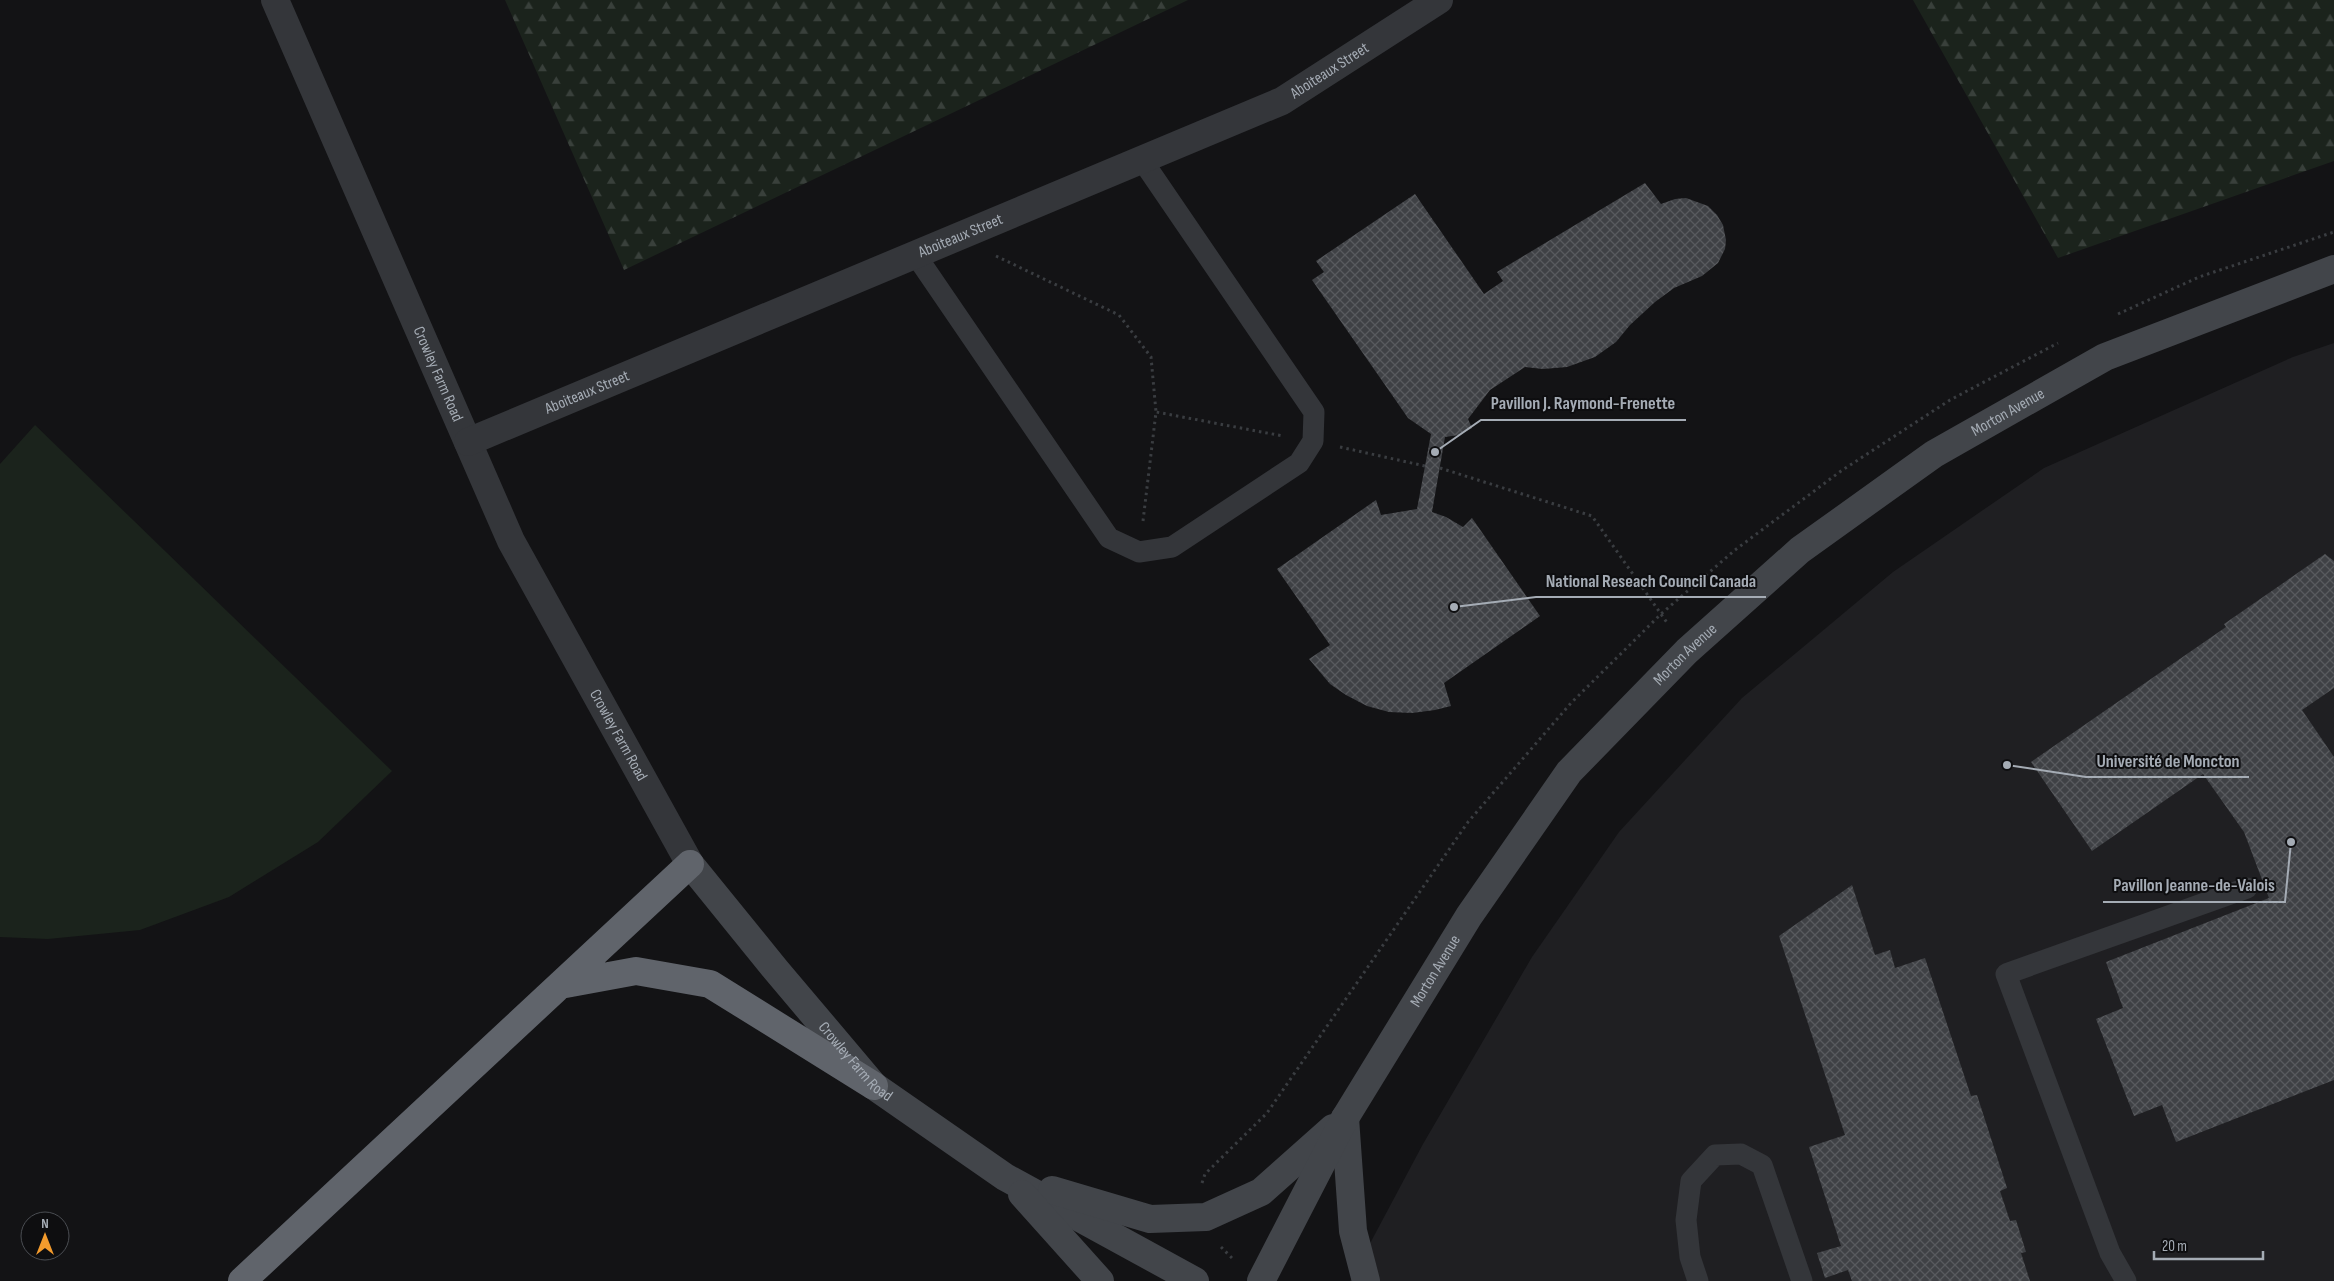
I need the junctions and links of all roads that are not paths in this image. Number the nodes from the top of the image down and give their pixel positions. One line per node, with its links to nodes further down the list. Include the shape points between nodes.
1 (275, 0): 6 (street, Crowley Farm Road)
2 (1439, 0): 3 (street, Aboiteaux Street, via 1282,101)
3 (1142, 160): 4 (street, Aboiteaux Street); 4 (lane, via 1314,412 1313,441 1299,464 1172,547 1139,552 1109,538)
4 (915, 254): 6 (street, Aboiteaux Street)
5 (2334, 269): 11 (street, Morton Avenue, via 2105,357 1934,454 1800,550 1687,651 1569,772 1469,916)
6 (468, 442): 7 (street, Crowley Farm Road, via 511,541)
7 (690, 864): 9 (highway); 10 (street, Crowley Farm Road)
8 (2247, 888): 20 (lane, via 2006,974 2110,1253)
9 (560, 985): 10 (highway, via 636,971 710,984); 13 (highway)
10 (874, 1086): 12 (street, Crowley Farm Road)
11 (1345, 1118): 12 (street, via 1261,1192 1206,1217 1150,1219); 16 (street, Morton Avenue); 17 (street, via 1354,1231)
12 (1005, 1177): 14 (street); 15 (street, Crowley Farm Road)
13 (242, 1281)
14 (1100, 1281)
15 (1195, 1281)
16 (1262, 1281)
17 (1366, 1281)
18 (1698, 1281): 19 (lane, via 1690,1257 1686,1220 1691,1181 1715,1155 1741,1154 1762,1165)
19 (1802, 1281)
20 (2126, 1281)

